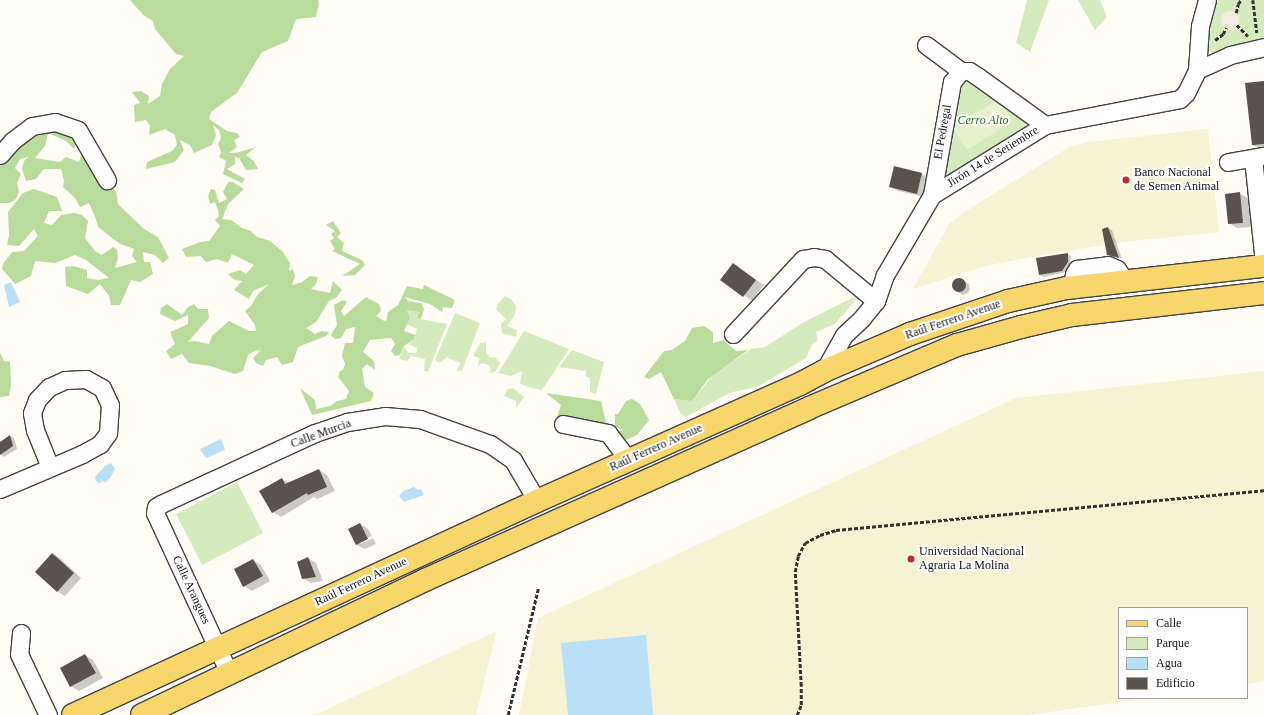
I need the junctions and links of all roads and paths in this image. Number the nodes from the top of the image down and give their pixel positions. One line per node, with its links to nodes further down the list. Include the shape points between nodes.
1 (1207, 0): 9 (street, via 1200,26)
2 (1241, 0): 4 (path)
3 (1253, 0): 8 (path)
4 (1236, 13)
5 (1226, 28): 7 (path)
6 (926, 45): 10 (street)
7 (1210, 45)
8 (1262, 47): 9 (street, via 1230,55)
9 (1196, 70): 11 (street, Jirón 14 de Setiembre, via 1186,93 1180,99)
10 (961, 71): 11 (street, via 977,76); 16 (street, El Pedregal, via 952,82)
11 (1045, 125): 16 (street, Jirón 14 de Setiembre)
12 (0, 155): 15 (street, via 12,141 32,126 55,122 78,130)
13 (1258, 157): 14 (street); 17 (street)
14 (1228, 162)
15 (107, 180)
16 (932, 196): 20 (street, Jirón 14 de Setiembre, via 885,275)
17 (1264, 262)
18 (1264, 266): 22 (main road, Raúl Ferrero Avenue, via 1072,288 1008,301 910,334)
19 (1264, 292): 33 (main road, Raúl Ferrero Avenue, via 1072,316 957,345 809,408 425,580)
20 (876, 301): 21 (street, via 824,259 802,259); 22 (street, Jirón 14 de Setiembre, via 844,335)
21 (733, 334)
22 (824, 371): 24 (main road, Raúl Ferrero Avenue)
23 (563, 424): 24 (street, via 608,433)
24 (628, 460): 28 (main road, Raúl Ferrero Avenue)
25 (50, 467): 25 (street, via 100,444 108,433 110,405 102,388 86,379 65,380 49,386 37,400 32,413 35,430); 26 (street)
26 (0, 489)
27 (1264, 490): 38 (path, via 836,530 820,535 805,543 798,556 796,572 801,686)
28 (537, 501): 29 (street, Calle Murcia, via 513,460 490,444 420,419 385,416 347,422 315,433); 32 (main road, Raúl Ferrero Avenue)
29 (156, 507): 32 (street, Calle Arangues, via 155,513)
30 (538, 589): 37 (path)
31 (21, 633): 34 (street, via 19,654)
32 (218, 647): 33 (street, Calle Arangues); 35 (main road, Raúl Ferrero Avenue)
33 (229, 673): 36 (main road, Raúl Ferrero Avenue)
34 (48, 715)
35 (73, 715)
36 (142, 715)
37 (508, 715)
38 (797, 715)

